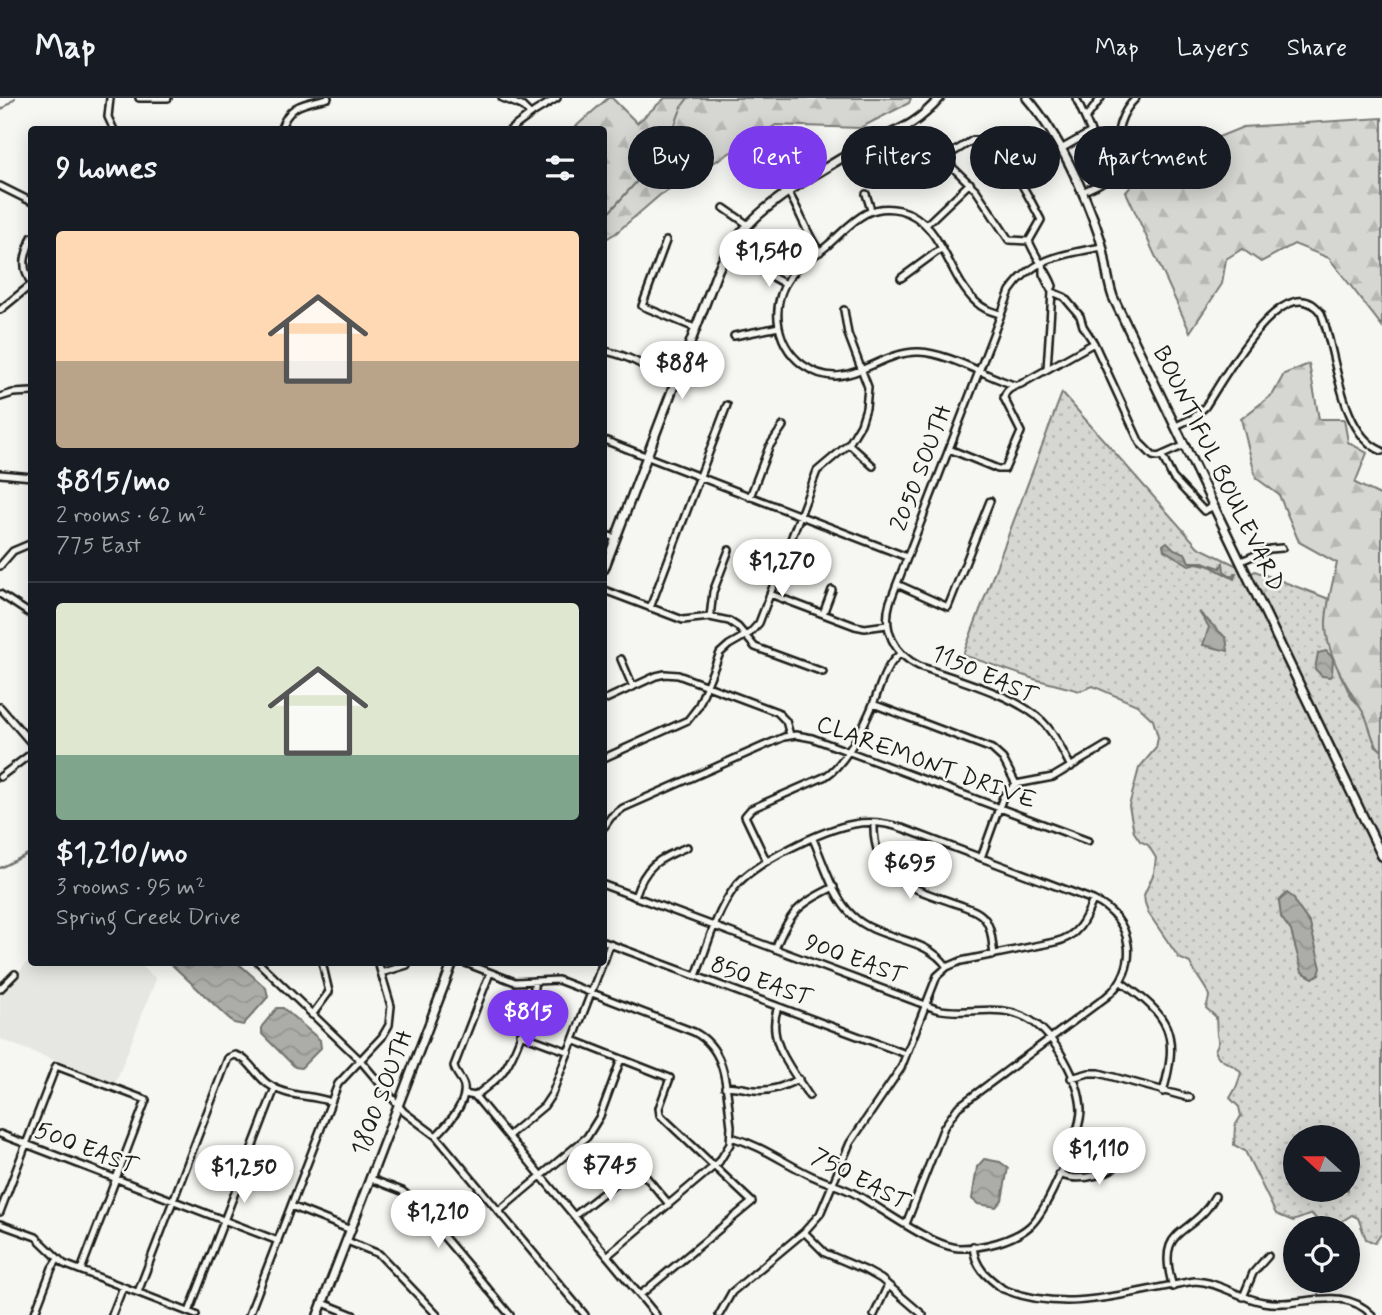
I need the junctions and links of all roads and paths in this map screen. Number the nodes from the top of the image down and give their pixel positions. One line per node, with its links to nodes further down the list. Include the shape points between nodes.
1 (110, 98): 15 (street)
2 (139, 98): 3 (street)
3 (168, 98)
4 (328, 98): 12 (street)
5 (502, 98): 13 (street)
6 (557, 98): 13 (street)
7 (940, 98): 24 (main road, via 914,124 850,153)
8 (1027, 98): 18 (main road, BOUNTIFUL BOULEVARD)
9 (1076, 98): 14 (street)
10 (1101, 98): 14 (street)
11 (1136, 98): 25 (street, via 1118,125 1109,174)
12 (311, 100): 16 (street, via 289,111)
13 (530, 114): 17 (street)
14 (1086, 118): 18 (street, via 1090,134)
15 (112, 126)
16 (282, 126)
17 (515, 126)
18 (1061, 149): 25 (main road, BOUNTIFUL BOULEVARD)
19 (956, 150): 33 (street, via 982,139 1008,164 1041,220)
20 (956, 170): 21 (street)
21 (970, 183): 31 (street)
22 (0, 186): 27 (street)
23 (975, 189): 33 (street, via 1009,240)
24 (788, 192): 30 (main road); 37 (street)
25 (1080, 192): 34 (main road, BOUNTIFUL BOULEVARD)
26 (866, 194): 29 (street)
27 (28, 200)
28 (724, 208): 30 (street)
29 (871, 210): 31 (street, via 902,211); 37 (street)
30 (747, 225): 49 (main road, via 726,253)
31 (926, 225): 36 (street)
32 (666, 241): 49 (street, via 642,306)
33 (1029, 241): 38 (street)
34 (1102, 247): 38 (street, 2050 SOUTH, via 1063,254); 64 (main road, BOUNTIFUL BOULEVARD, via 1114,296)
35 (28, 248): 40 (street, via 23,262)
36 (942, 248): 41 (street); 47 (street, via 971,298)
37 (820, 252): 42 (street)
38 (1041, 265): 44 (street, via 1052,283); 47 (street, 2050 SOUTH, via 1015,283)
39 (760, 270): 42 (street)
40 (28, 278)
41 (901, 278)
42 (785, 284): 48 (street, via 778,305)
43 (28, 287): 45 (street)
44 (1051, 291): 51 (street, via 1064,297 1080,316); 52 (street)
45 (0, 310)
46 (844, 310): 56 (street)
47 (1000, 314): 57 (street, 2050 SOUTH)
48 (779, 327): 50 (street); 56 (street, via 783,342 809,369 838,377)
49 (695, 328): 58 (main road)
50 (734, 336)
51 (1094, 343): 54 (street); 70 (street, via 1137,438 1153,456)
52 (1049, 351): 54 (street); 55 (street)
53 (607, 352): 58 (street)
54 (1057, 364): 55 (street)
55 (1047, 369): 59 (street)
56 (862, 370): 57 (street, via 920,352); 66 (street, via 867,402)
57 (978, 371): 59 (street); 68 (street, 2050 SOUTH)
58 (675, 381): 71 (main road)
59 (1014, 385): 68 (street, via 1004,398 1021,432 1005,469)
60 (28, 392): 61 (street)
61 (0, 397)
62 (727, 405): 75 (street)
63 (783, 426): 76 (street, via 769,447)
64 (1176, 426): 67 (main road, BOUNTIFUL BOULEVARD); 69 (street, via 1205,407 1263,324 1284,304 1300,299 1321,313 1352,420 1364,439)
65 (607, 441): 71 (street)
66 (849, 444): 72 (street); 79 (street, via 817,471)
67 (1185, 445): 70 (street); 78 (main road, BOUNTIFUL BOULEVARD)
68 (949, 449): 85 (street, 2050 SOUTH)
69 (1382, 451)
70 (1162, 456): 78 (street, via 1173,478 1203,511)
71 (646, 457): 75 (street); 81 (main road)
72 (873, 466)
73 (0, 474): 74 (street)
74 (28, 477)
75 (699, 478): 76 (street); 94 (street)
76 (750, 497): 79 (street)
77 (990, 501): 89 (street, via 948,607)
78 (1214, 506): 87 (main road, BOUNTIFUL BOULEVARD)
79 (800, 516): 85 (street); 93 (street)
80 (607, 535): 81 (street)
81 (615, 538): 86 (main road)
82 (28, 544): 88 (street, via 13,551)
83 (1282, 548): 87 (street)
84 (729, 550): 97 (street, via 713,592)
85 (907, 557): 89 (street, 2050 SOUTH)
86 (607, 561)
87 (1241, 561): 123 (main road, BOUNTIFUL BOULEVARD)
88 (0, 566)
89 (897, 584): 98 (street, 2050 SOUTH, via 888,606)
90 (832, 590): 96 (street)
91 (607, 591): 94 (street)
92 (0, 594): 95 (street)
93 (770, 594): 96 (street); 99 (street, via 759,623)
94 (650, 608): 97 (street, via 683,620)
95 (28, 612)
96 (823, 614): 98 (street, via 860,627)
97 (710, 617): 99 (street, via 733,623)
98 (887, 625): 100 (street)
99 (745, 637): 102 (street, via 759,649); 103 (street, via 720,653)
100 (900, 653): 106 (street, via 888,668); 114 (street, 1150 EAST, via 919,666 1027,709 1051,732)
101 (621, 659): 104 (street)
102 (823, 672)
103 (707, 685): 104 (street, via 669,674); 108 (street, via 777,712); 113 (street, via 688,720)
104 (633, 687): 105 (street)
105 (607, 699)
106 (873, 704): 111 (street); 116 (street, via 992,749)
107 (0, 707): 109 (street)
108 (790, 735): 111 (street, CLAREMONT DRIVE); 118 (street, CLAREMONT DRIVE, via 619,811)
109 (28, 739)
110 (1107, 746): 114 (street)
111 (847, 751): 117 (street, CLAREMONT DRIVE); 125 (street, via 826,776 746,814)
112 (28, 756): 115 (street)
113 (607, 757)
114 (1071, 767): 116 (street, via 1048,778)
115 (0, 777)
116 (1016, 784): 117 (street)
117 (999, 808): 121 (street, CLAREMONT DRIVE); 124 (street)
118 (607, 823)
119 (874, 823): 120 (street, via 848,825); 124 (street, via 895,826); 133 (street, via 878,855 890,874 906,885 981,914)
120 (813, 839): 125 (street); 127 (street)
121 (1088, 841)
122 (687, 847): 128 (street, via 651,866)
123 (1382, 856)
124 (981, 858): 129 (street)
125 (766, 860): 130 (street, via 735,887)
126 (607, 886): 128 (street, 900 EAST)
127 (834, 887): 132 (street, via 796,908); 141 (street, via 860,922 934,952)
128 (635, 897): 130 (street, 900 EAST)
129 (1093, 900): 133 (street, via 1083,924 1068,938); 147 (street, via 1118,918 1128,938 1128,961)
130 (715, 927): 132 (street, 900 EAST); 145 (street)
131 (607, 943): 145 (street, 850 EAST)
132 (775, 949): 150 (street, 900 EAST)
133 (994, 955): 141 (street)
134 (261, 966): 152 (street)
135 (323, 966): 152 (street, via 329,992)
136 (379, 966): 142 (street)
137 (403, 966): 142 (street)
138 (451, 966): 170 (main road, 1800 SOUTH)
139 (473, 966): 143 (street)
140 (602, 966): 149 (street)
141 (947, 967): 150 (street, via 933,981)
142 (381, 972): 159 (street, via 390,1001 390,1020)
143 (490, 973): 146 (street, via 514,982); 165 (street, via 454,1066)
144 (15, 974): 148 (street)
145 (696, 976): 151 (street, 850 EAST)
146 (534, 981): 149 (street, via 554,979); 153 (street, via 535,995)
147 (1121, 982): 154 (street); 164 (street, via 1149,1002 1166,1027 1171,1055)
148 (0, 989)
149 (592, 993): 155 (street); 162 (street, via 703,1037 720,1059)
150 (925, 1005): 154 (street, 900 EAST, via 955,1012 1008,1011 1036,1023); 157 (street)
151 (778, 1007): 157 (street, 850 EAST); 161 (street, via 774,1034)
152 (313, 1015): 159 (street)
153 (520, 1034): 156 (street); 166 (street, via 505,1069)
154 (1051, 1037): 160 (street, 900 EAST); 192 (street, via 953,1112)
155 (573, 1040): 156 (street); 158 (street)
156 (569, 1052): 173 (street, via 548,1100)
157 (906, 1054): 182 (street, via 898,1074 850,1143)
158 (621, 1059): 177 (street, via 670,1078 659,1113); 179 (street, via 592,1130)
159 (360, 1060): 169 (street, via 339,1082); 170 (street)
160 (1071, 1078): 164 (street, via 1099,1073); 178 (street, 900 EAST, via 1080,1116)
161 (799, 1079): 162 (street, via 766,1091); 167 (street)
162 (725, 1087): 174 (street)
163 (275, 1088): 169 (street); 184 (street, via 239,1055 230,1056); 190 (street)
164 (1164, 1092): 168 (street)
165 (464, 1094): 166 (street); 172 (street, via 453,1119)
166 (475, 1096): 173 (street)
167 (809, 1096)
168 (1191, 1098)
169 (331, 1102): 186 (street)
170 (398, 1106): 172 (street); 181 (main road, 1800 SOUTH)
171 (0, 1134): 175 (street, 500 EAST)
172 (436, 1136): 187 (street)
173 (508, 1136): 179 (street)
174 (731, 1137): 177 (street); 182 (street, 750 EAST, via 766,1149)
175 (26, 1144): 180 (street, 500 EAST); 180 (street, via 56,1066 146,1101); 188 (street)
176 (1126, 1155): 178 (street, via 1115,1167 1087,1177)
177 (714, 1167): 185 (street); 206 (street, via 752,1202)
178 (1059, 1174): 197 (street, 750 EAST, via 1045,1208 1029,1227 1006,1239)
179 (541, 1176): 187 (street); 189 (street)
180 (116, 1179): 184 (street, 500 EAST); 201 (street)
181 (371, 1179): 193 (main road, 1800 SOUTH); 221 (street, via 412,1199)
182 (833, 1185): 192 (street, 750 EAST); 194 (street, via 824,1208)
183 (1215, 1196): 204 (street, via 1205,1212 1180,1230 1171,1243 1166,1264)
184 (173, 1200): 190 (street, 500 EAST); 205 (street)
185 (669, 1204): 189 (street, via 635,1168); 198 (street)
186 (291, 1206): 193 (street); 195 (street)
187 (499, 1211): 222 (street)
188 (0, 1212)
189 (574, 1216): 198 (street)
190 (224, 1220): 195 (street, 500 EAST); 212 (street)
191 (0, 1224): 200 (street, via 36,1237)
192 (906, 1224): 197 (street, 750 EAST, via 944,1245)
193 (351, 1230): 196 (main road, 1800 SOUTH)
194 (804, 1232): 202 (street, via 825,1253); 224 (street, via 732,1292)
195 (278, 1241): 217 (street)
196 (347, 1241): 208 (main road, 1800 SOUTH); 220 (street, via 380,1254)
197 (973, 1246): 211 (street, via 984,1273)
198 (607, 1256): 206 (street)
199 (1268, 1256): 207 (street, via 1253,1273)
200 (58, 1259): 201 (street); 213 (street)
201 (81, 1270): 203 (street)
202 (888, 1285): 225 (street); 226 (street)
203 (123, 1287): 205 (street); 214 (street)
204 (1172, 1287): 207 (street, via 1201,1282); 209 (street)
205 (138, 1292): 210 (street)
206 (640, 1295): 223 (street)
207 (1243, 1297): 227 (street, via 1276,1304 1339,1299 1355,1302)
208 (323, 1303): 218 (main road, 1800 SOUTH); 219 (street)
209 (1116, 1303)
210 (173, 1306): 212 (street); 215 (street)
211 (1031, 1306)
212 (189, 1312): 216 (street)
213 (34, 1315)
214 (112, 1315)
215 (170, 1315)
216 (197, 1315)
217 (250, 1315)
218 (318, 1315)
219 (353, 1315)
220 (437, 1315)
221 (510, 1315)
222 (585, 1315)
223 (656, 1315)
224 (719, 1315)
225 (874, 1315)
226 (923, 1315)
227 (1373, 1315)

